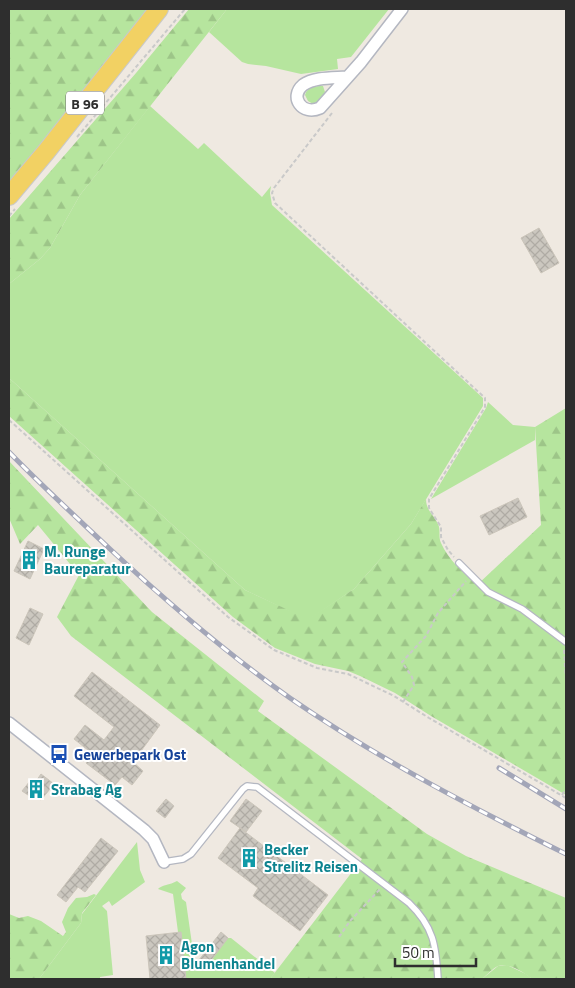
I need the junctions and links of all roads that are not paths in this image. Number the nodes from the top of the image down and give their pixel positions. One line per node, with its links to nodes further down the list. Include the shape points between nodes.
1 (159, 9): 4 (main road, B 96, via 46,152)
2 (402, 9): 3 (street)
3 (346, 77)
4 (12, 202)
5 (459, 562): 6 (lane, via 488,592 522,609)
6 (565, 641)
7 (9, 723): 8 (street, via 149,834)
8 (164, 862): 9 (lane, via 183,859 191,854 242,789 252,785 257,787 384,883 422,916 430,930)
9 (438, 979)

